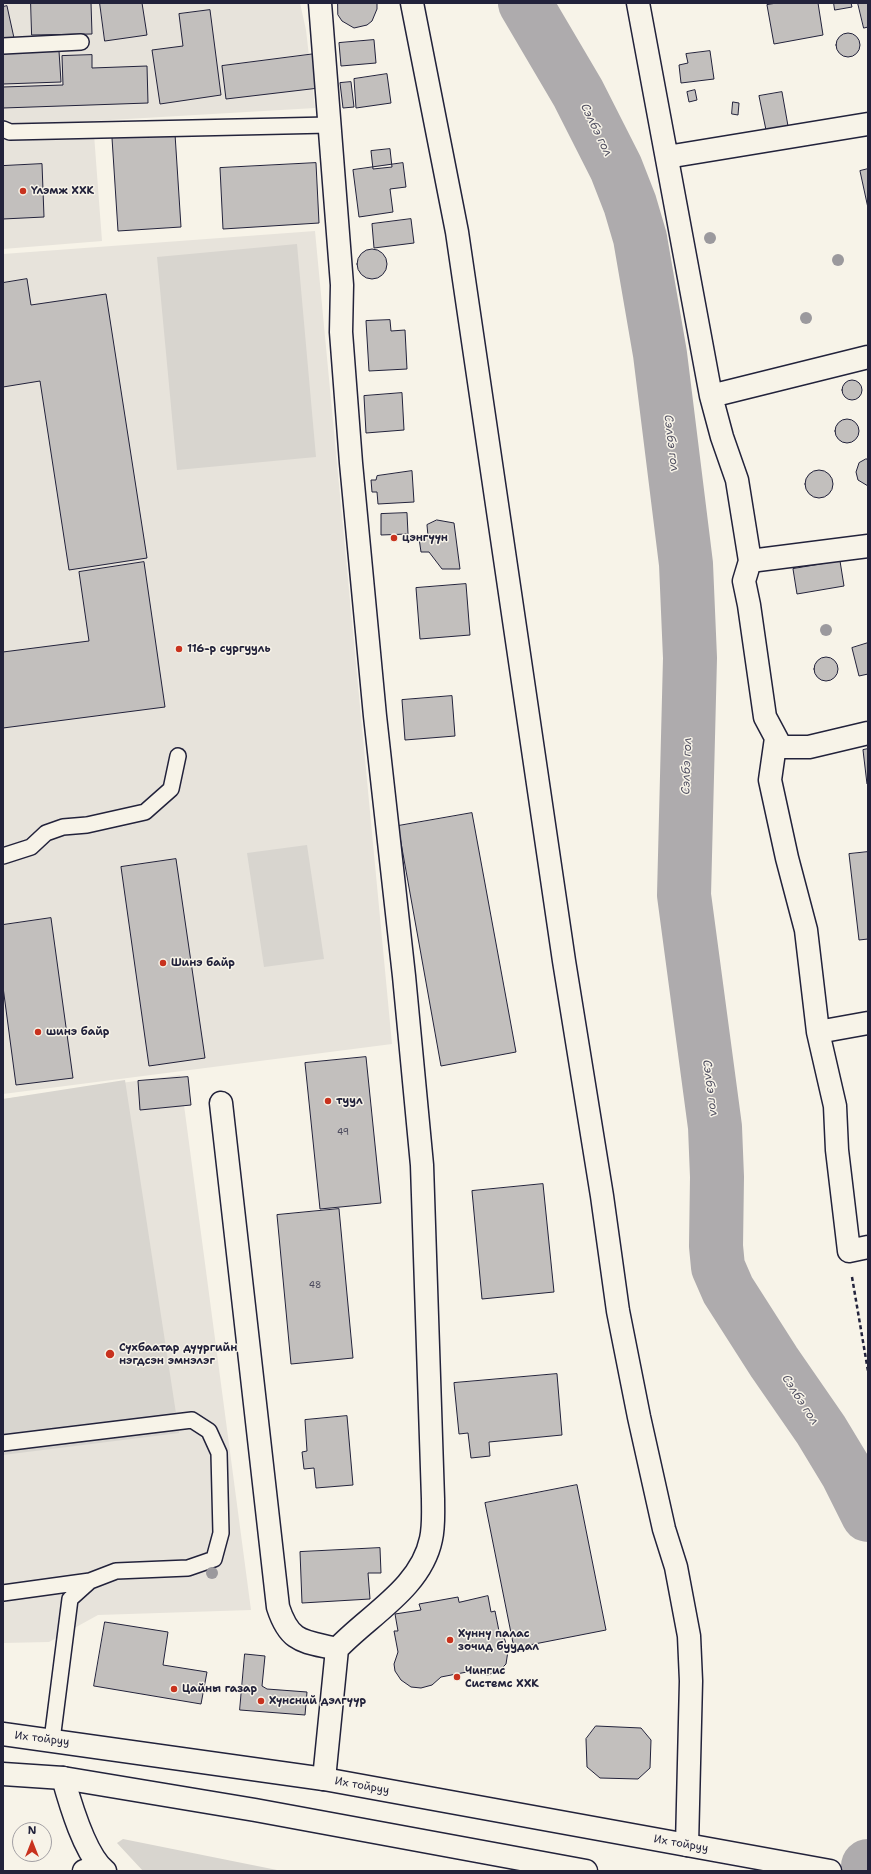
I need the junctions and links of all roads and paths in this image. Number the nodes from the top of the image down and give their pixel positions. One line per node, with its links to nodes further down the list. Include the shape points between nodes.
1 (320, 3): 7 (street)
2 (412, 3): 32 (street, via 457,232 618,1311 639,1417 664,1529 676,1567 689,1636 691,1681)
3 (638, 3): 9 (street)
4 (81, 42): 5 (lane)
5 (3, 46)
6 (868, 124): 9 (street)
7 (330, 125): 8 (lane, via 10,132); 26 (street, via 342,285 342,332 351,463 422,1165 433,1499 431,1539 419,1568 407,1585)
8 (3, 129)
9 (667, 157): 11 (street)
10 (868, 357): 11 (street)
11 (711, 396): 13 (street, via 737,480)
12 (868, 546): 13 (street)
13 (750, 561): 15 (street, via 744,581 765,717)
14 (868, 733): 15 (street, via 809,747 781,747)
15 (776, 738): 19 (street, via 770,780 806,930)
16 (178, 756): 17 (lane, via 171,790 145,812 87,825 63,827 46,833 31,848)
17 (3, 856)
18 (868, 1023): 19 (street)
19 (818, 1032): 21 (street, via 835,1106 837,1150)
20 (220, 1103): 26 (street, via 278,1608 290,1633 300,1641)
21 (858, 1249): 22 (path, via 856,1305)
22 (868, 1371)
23 (3, 1443): 24 (lane, via 192,1420 209,1432 219,1453 221,1533 214,1559 188,1568 116,1571)
24 (90, 1581): 25 (lane); 28 (lane, via 70,1598)
25 (3, 1593)
26 (337, 1649): 31 (street)
27 (3, 1734): 28 (street, Их тойруу)
28 (52, 1740): 31 (street, Их тойруу)
29 (3, 1774): 30 (street)
30 (63, 1778): 33 (street, via 76,1822); 34 (street)
31 (324, 1779): 32 (street, Их тойруу)
32 (687, 1845): 35 (street, Их тойруу)
33 (95, 1869)
34 (586, 1871)
35 (830, 1871)

